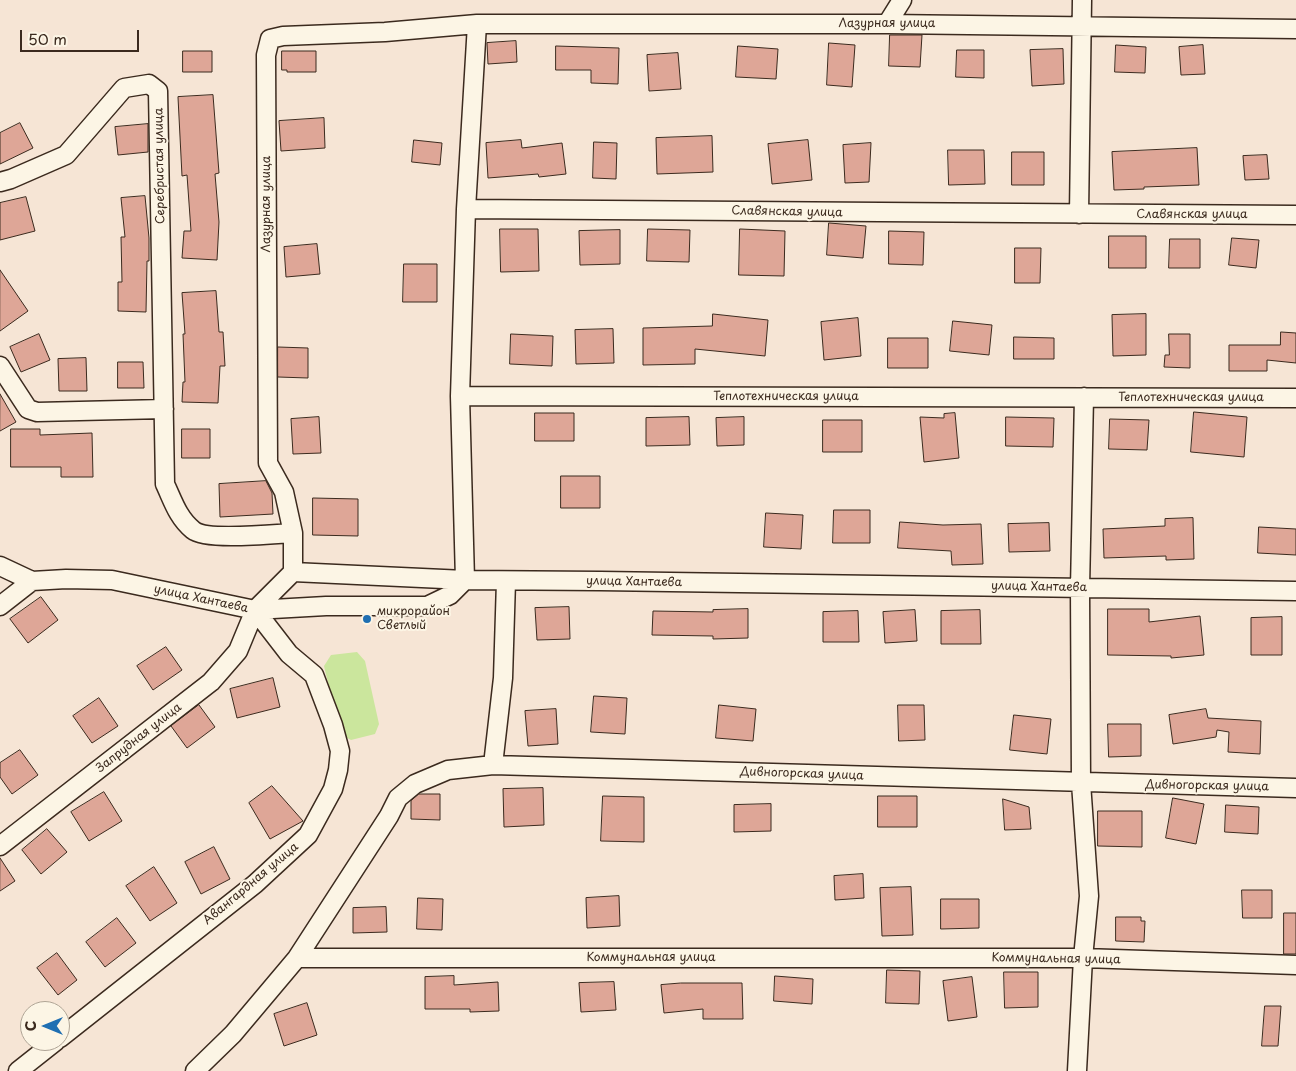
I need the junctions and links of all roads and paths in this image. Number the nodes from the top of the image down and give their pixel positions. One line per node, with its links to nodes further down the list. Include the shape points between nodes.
1 (902, 0): 4 (street)
2 (1082, 0): 5 (street)
3 (477, 24): 4 (street, Лазурная улица); 8 (street); 16 (street, Лазурная улица, via 270,39 266,55 268,463 284,492)
4 (887, 24): 5 (street, Лазурная улица)
5 (1080, 26): 6 (street, Лазурная улица); 9 (street)
6 (1296, 28)
7 (0, 182): 15 (street, Серебристая улица, via 66,155 124,88 149,84 158,92)
8 (466, 209): 9 (street, Славянская улица); 12 (street)
9 (1079, 214): 10 (street, Славянская улица)
10 (1296, 216)
11 (0, 366): 15 (street, via 28,409 38,412)
12 (460, 396): 13 (street, Теплотехническая улица); 19 (street)
13 (1084, 397): 14 (street, Теплотехническая улица); 22 (street)
14 (1296, 398)
15 (164, 409): 16 (street, Серебристая улица, via 165,484 178,513 194,532 212,536)
16 (293, 533): 18 (street, Лазурная улица)
17 (0, 566): 20 (street)
18 (293, 572): 19 (street, улица Хантаева); 25 (street, улица Хантаева)
19 (465, 580): 21 (street, улица Хантаева); 25 (street, via 450,595 427,606)
20 (32, 581): 24 (street); 25 (street, улица Хантаева, via 112,580)
21 (506, 581): 22 (street, улица Хантаева); 26 (street, via 503,678)
22 (1080, 588): 23 (street, улица Хантаева); 27 (street)
23 (1296, 591)
24 (0, 606)
25 (255, 610): 29 (street, Запрудная улица, via 238,652 211,682); 33 (street, Авангардная улица, via 289,654 314,675 340,751 333,789 308,835 255,884)
26 (493, 766): 27 (street, Дивногорская улица); 30 (street, via 448,770 415,784 398,798)
27 (1081, 783): 28 (street, Дивногорская улица); 31 (street, via 1089,896)
28 (1296, 788)
29 (0, 846)
30 (297, 958): 31 (street, Коммунальная улица); 36 (street, via 233,1034)
31 (1083, 958): 32 (street, Коммунальная улица); 37 (street)
32 (1296, 965)
33 (70, 1030)
34 (43, 1051): 35 (street)
35 (18, 1071)
36 (195, 1071)
37 (1077, 1071)

